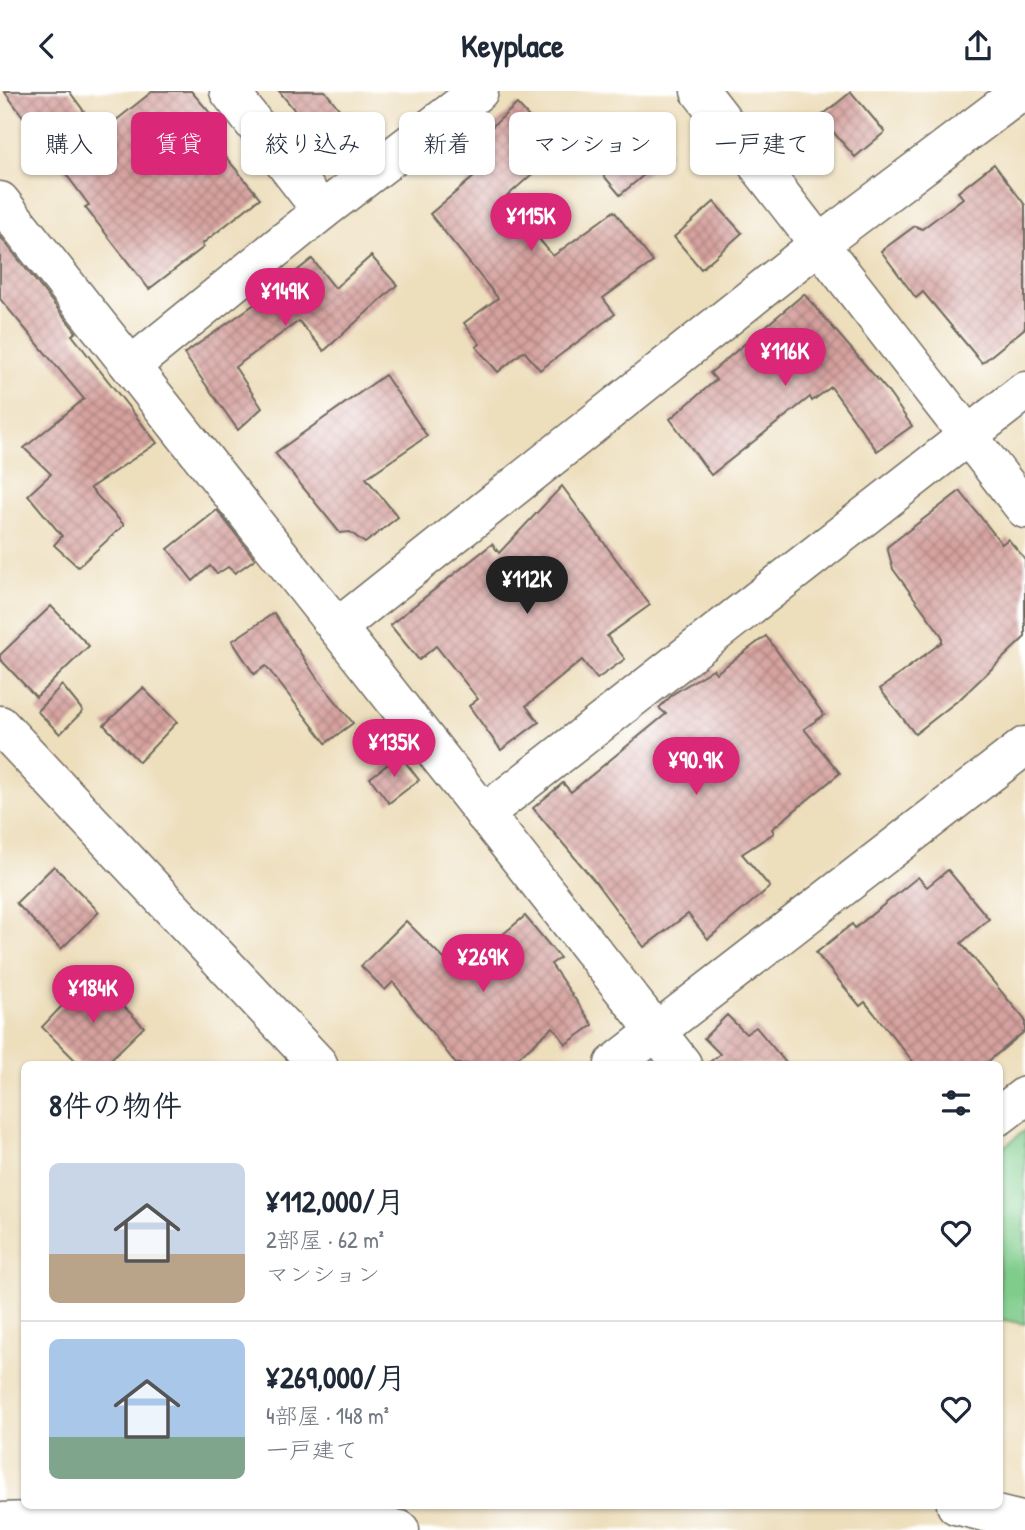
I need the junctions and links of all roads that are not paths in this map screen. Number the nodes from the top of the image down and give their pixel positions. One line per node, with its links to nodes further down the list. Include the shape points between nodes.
1 (229, 91): 6 (street)
2 (479, 91): 6 (street)
3 (700, 91): 7 (street)
4 (1022, 91): 7 (street)
5 (0, 201): 8 (street)
6 (323, 211): 8 (street)
7 (819, 244): 10 (street); 12 (street)
8 (131, 366): 12 (street)
9 (1025, 391): 10 (street)
10 (967, 434): 11 (street); 15 (street)
11 (1025, 509)
12 (337, 628): 15 (street)
13 (0, 726): 17 (street)
14 (1025, 746): 16 (street)
15 (484, 814): 16 (street)
16 (656, 1031): 18 (street); 19 (street)
17 (315, 1061)
18 (618, 1061)
19 (680, 1061)
20 (1025, 1096): 21 (street)
21 (1003, 1113)
22 (971, 1509): 24 (street)
23 (0, 1522): 25 (street, via 96,1517 336,1523)
24 (1025, 1523)
25 (400, 1530)

